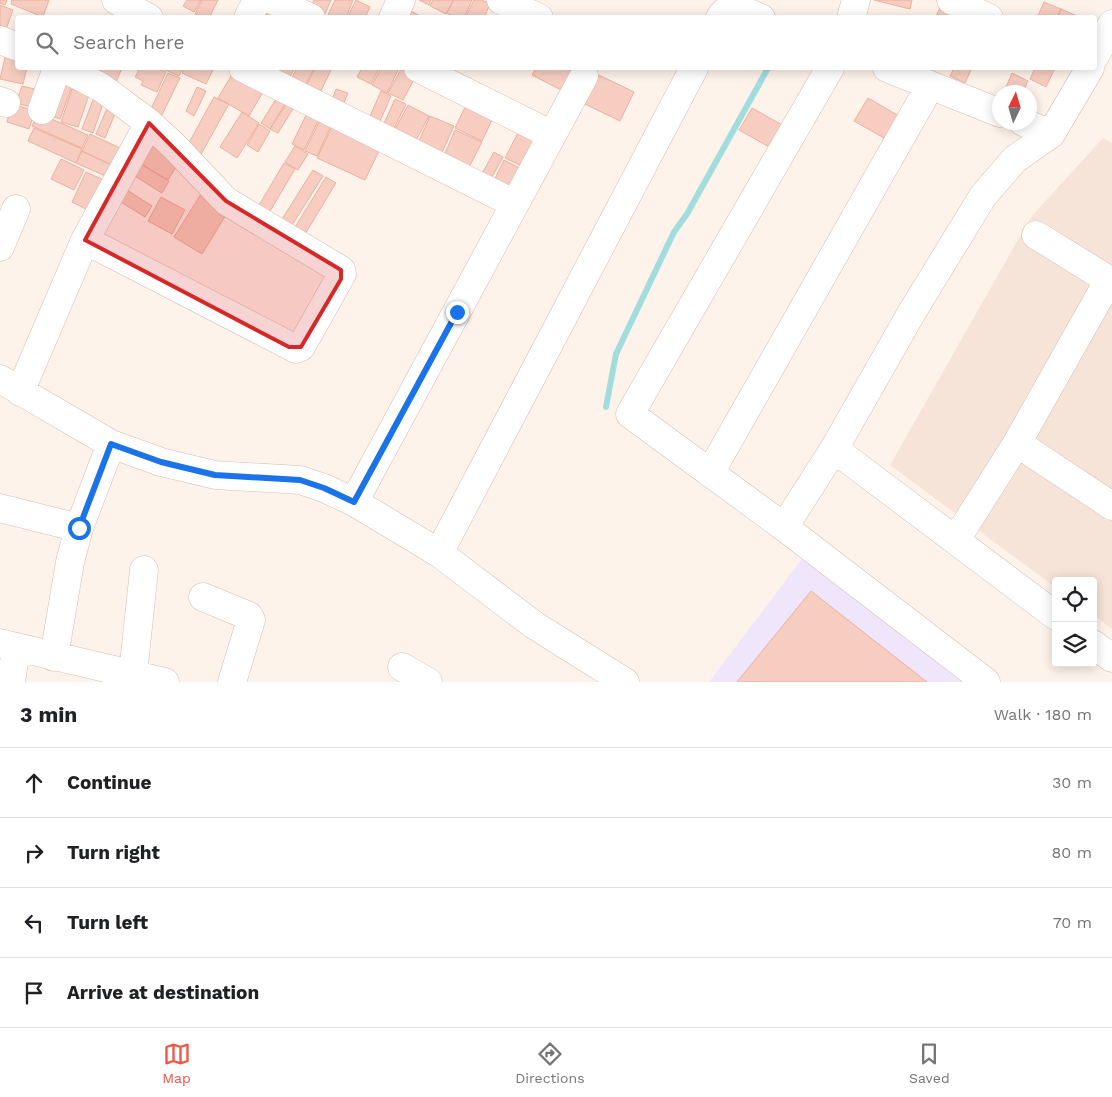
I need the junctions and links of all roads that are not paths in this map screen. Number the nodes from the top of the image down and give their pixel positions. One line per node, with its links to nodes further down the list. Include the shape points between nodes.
1 (116, 0): 8 (street)
2 (257, 0): 9 (street)
3 (272, 0): 10 (street)
4 (401, 0): 11 (street)
5 (501, 0): 12 (street)
6 (856, 0): 15 (street)
7 (952, 0): 16 (street)
8 (144, 15)
9 (250, 15)
10 (304, 15)
11 (394, 15)
12 (533, 15)
13 (723, 15): 14 (street, via 729,9 738,8)
14 (755, 15)
15 (852, 15)
16 (983, 15)
17 (1112, 24): 20 (street)
18 (0, 40): 19 (street)
19 (15, 46)
20 (1097, 52)
21 (55, 70): 31 (street)
22 (68, 70): 33 (street, via 102,88)
23 (247, 70): 37 (street)
24 (422, 70): 36 (street)
25 (693, 70): 54 (street)
26 (829, 70): 47 (street, via 630,414)
27 (892, 70): 30 (street)
28 (1089, 70): 35 (street)
29 (584, 76): 36 (street)
30 (930, 86): 32 (street); 47 (street)
31 (42, 110)
32 (992, 110)
33 (149, 123): 40 (street); 40 (street, via 226,201 341,270 341,279 296,349)
34 (1037, 128): 35 (street)
35 (1051, 134): 46 (street, via 1015,159 983,196)
36 (552, 135): 37 (street)
37 (515, 204): 48 (street)
38 (16, 209): 41 (street)
39 (1036, 235): 42 (street)
40 (85, 240): 43 (street)
41 (0, 247)
42 (1111, 281): 44 (street)
43 (10, 385): 45 (street)
44 (1017, 443): 49 (street); 53 (street, via 964,527)
45 (111, 444): 48 (street, via 161,462 215,475 300,480); 52 (street)
46 (834, 448): 51 (street); 53 (street)
47 (710, 473): 51 (street)
48 (354, 502): 54 (street)
49 (1112, 506)
50 (0, 508): 52 (street)
51 (784, 527): 70 (street)
52 (79, 528): 60 (street)
53 (953, 538): 57 (street)
54 (439, 553): 69 (street, via 534,625)
55 (144, 570): 64 (street)
56 (203, 598): 67 (street, via 249,616 251,620)
57 (1052, 613)
58 (8, 646): 60 (street); 65 (street)
59 (1097, 647): 61 (street)
60 (54, 657): 63 (street)
61 (1112, 658)
62 (402, 667): 68 (street)
63 (92, 674): 64 (street)
64 (134, 674): 66 (street)
65 (11, 682)
66 (165, 682)
67 (232, 682)
68 (428, 682)
69 (625, 682)
70 (986, 682)

